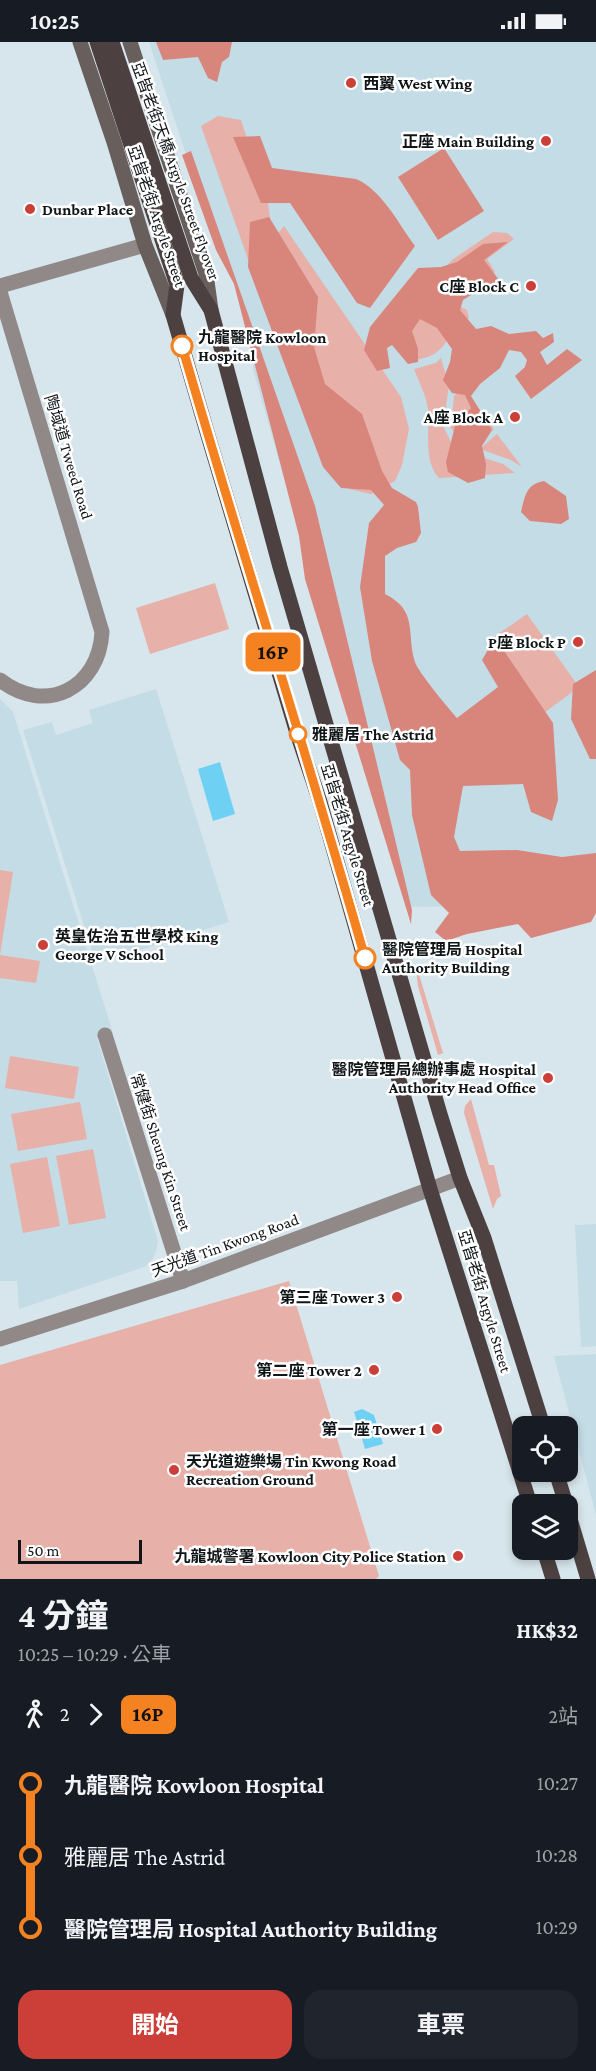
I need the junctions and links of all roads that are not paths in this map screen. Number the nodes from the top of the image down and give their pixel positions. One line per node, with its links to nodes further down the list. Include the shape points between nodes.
1 (80, 42): 5 (main road, 亞皆老街 Argyle Street)
2 (97, 42): 9 (main road, 亞皆老街天橋 Argyle Street Flyover, via 177,285)
3 (112, 42): 8 (main road, 亞皆老街天橋 Argyle Street Flyover, via 191,278)
4 (130, 42): 8 (main road, 亞皆老街 Argyle Street, via 206,274)
5 (145, 245): 6 (street); 9 (main road, 亞皆老街 Argyle Street)
6 (0, 286)
7 (0, 292): 10 (street, 陶域道 Tweed Road, via 102,632 97,661 79,684 66,691 38,697 23,694)
8 (211, 310): 12 (main road, 亞皆老街 Argyle Street, via 280,567)
9 (173, 315): 13 (main road, 亞皆老街 Argyle Street, via 321,802)
10 (0, 680)
11 (105, 1035): 14 (street, 常健街 Sheung Kin Street)
12 (460, 1178): 13 (street, 天光道 Tin Kwong Road); 16 (main road, 亞皆老街 Argyle Street, via 484,1238)
13 (430, 1189): 14 (street, 天光道 Tin Kwong Road); 17 (main road, 亞皆老街 Argyle Street)
14 (183, 1281): 15 (street, 天光道 Tin Kwong Road)
15 (0, 1339)
16 (540, 1416)
17 (527, 1494)
18 (578, 1546): 21 (main road)
19 (547, 1560): 20 (main road)
20 (553, 1579)
21 (588, 1579)

